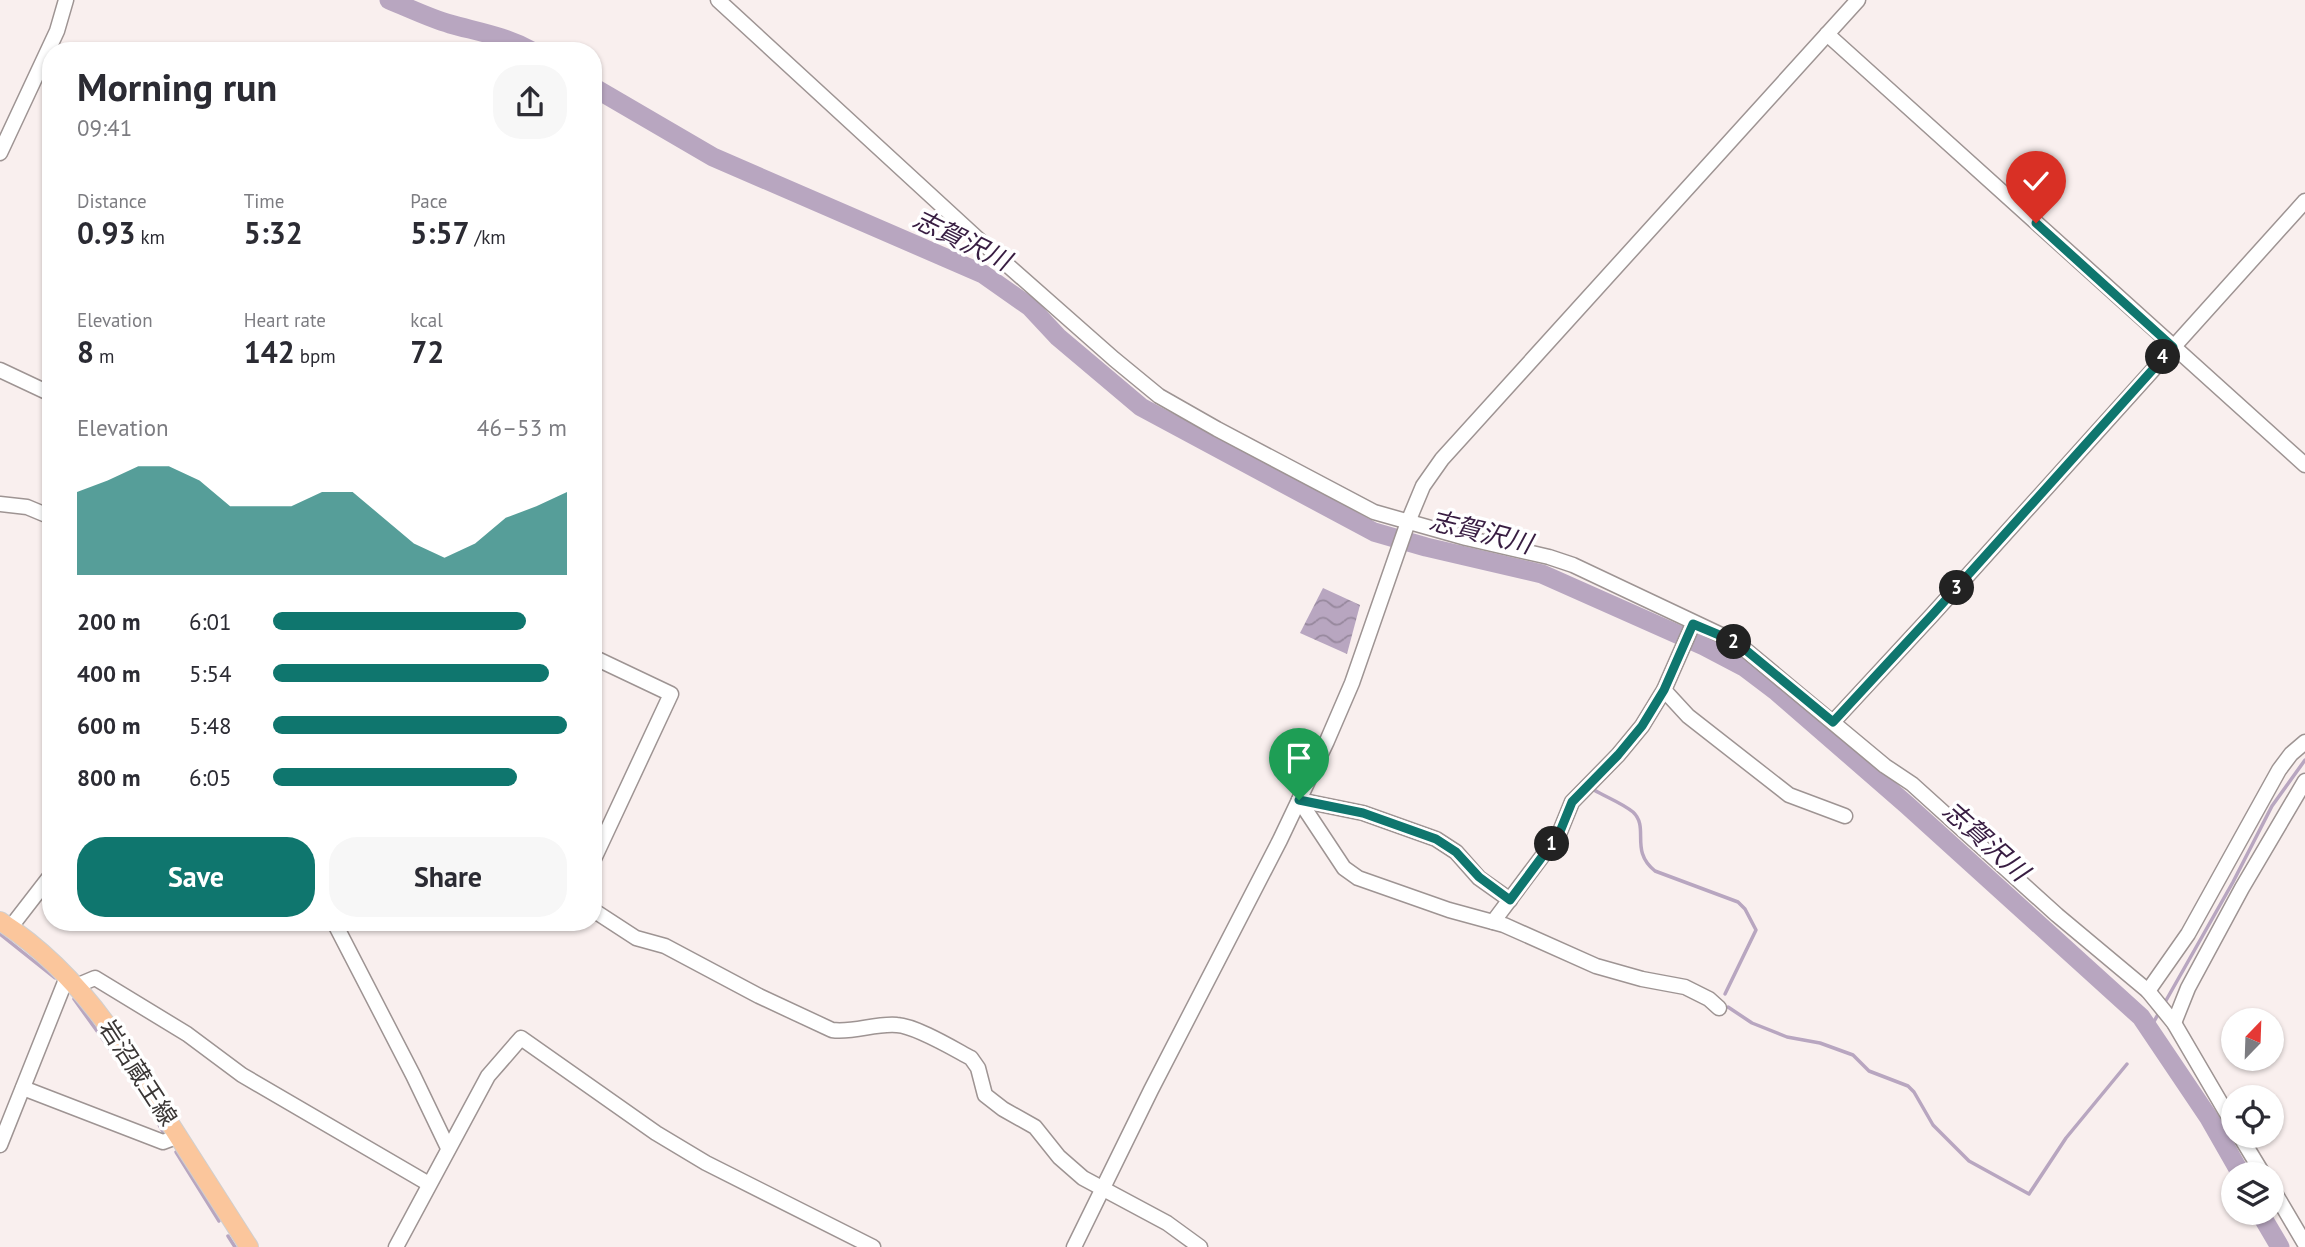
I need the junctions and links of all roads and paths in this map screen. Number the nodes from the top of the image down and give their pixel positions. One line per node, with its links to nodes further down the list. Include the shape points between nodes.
1 (66, 0): 5 (street)
2 (718, 0): 15 (street, via 978,239 1159,396 1374,512)
3 (1858, 0): 4 (street)
4 (1827, 34): 9 (street); 15 (street, via 1442,459 1423,486)
5 (52, 42)
6 (42, 63): 7 (street)
7 (0, 153)
8 (2305, 201): 9 (street)
9 (2173, 347): 12 (street); 19 (street)
10 (0, 370): 11 (street)
11 (42, 390)
12 (2305, 465)
13 (0, 504): 14 (street)
14 (42, 514)
15 (1407, 524): 16 (street, via 1549,557 1593,573); 22 (street, via 1352,683)
16 (1693, 624): 18 (street); 19 (street, via 1736,642)
17 (602, 661): 24 (street, via 671,695)
18 (1664, 690): 23 (street, via 1688,716 1789,795); 26 (street, via 1642,726 1572,802 1559,834)
19 (1833, 722): 32 (street, via 1912,784)
20 (2305, 741): 32 (street, via 2279,770)
21 (2305, 781): 34 (street)
22 (1299, 800): 26 (street, via 1363,813 1436,839); 28 (street, via 1344,868 1358,878); 41 (street)
23 (1845, 816)
24 (602, 842)
25 (42, 885): 29 (street)
26 (1510, 900): 28 (street)
27 (602, 916): 41 (street, via 636,938 665,946 832,1030 899,1025 971,1058 985,1095 1035,1127 1059,1157)
28 (1493, 922): 33 (street, via 1596,966 1685,987)
29 (5, 924): 31 (main road, 岩沼蔵王線)
30 (339, 931): 39 (street)
31 (72, 982): 35 (street); 37 (main road, 岩沼蔵王線, via 107,1025); 40 (street, via 95,978 187,1034 242,1075)
32 (2150, 993): 34 (street)
33 (1720, 1008)
34 (2171, 1020): 36 (street)
35 (23, 1088): 37 (street, via 163,1142); 38 (street)
36 (2221, 1104)
37 (179, 1136): 44 (main road, 岩沼蔵王線)
38 (0, 1145)
39 (448, 1147): 40 (street); 46 (street, via 488,1076 521,1038 706,1163)
40 (429, 1184): 45 (street)
41 (1102, 1190): 47 (street); 48 (street, via 1167,1223)
42 (2284, 1208): 43 (street)
43 (2305, 1244)
44 (249, 1247)
45 (397, 1247)
46 (873, 1247)
47 (1074, 1247)
48 (1200, 1247)

